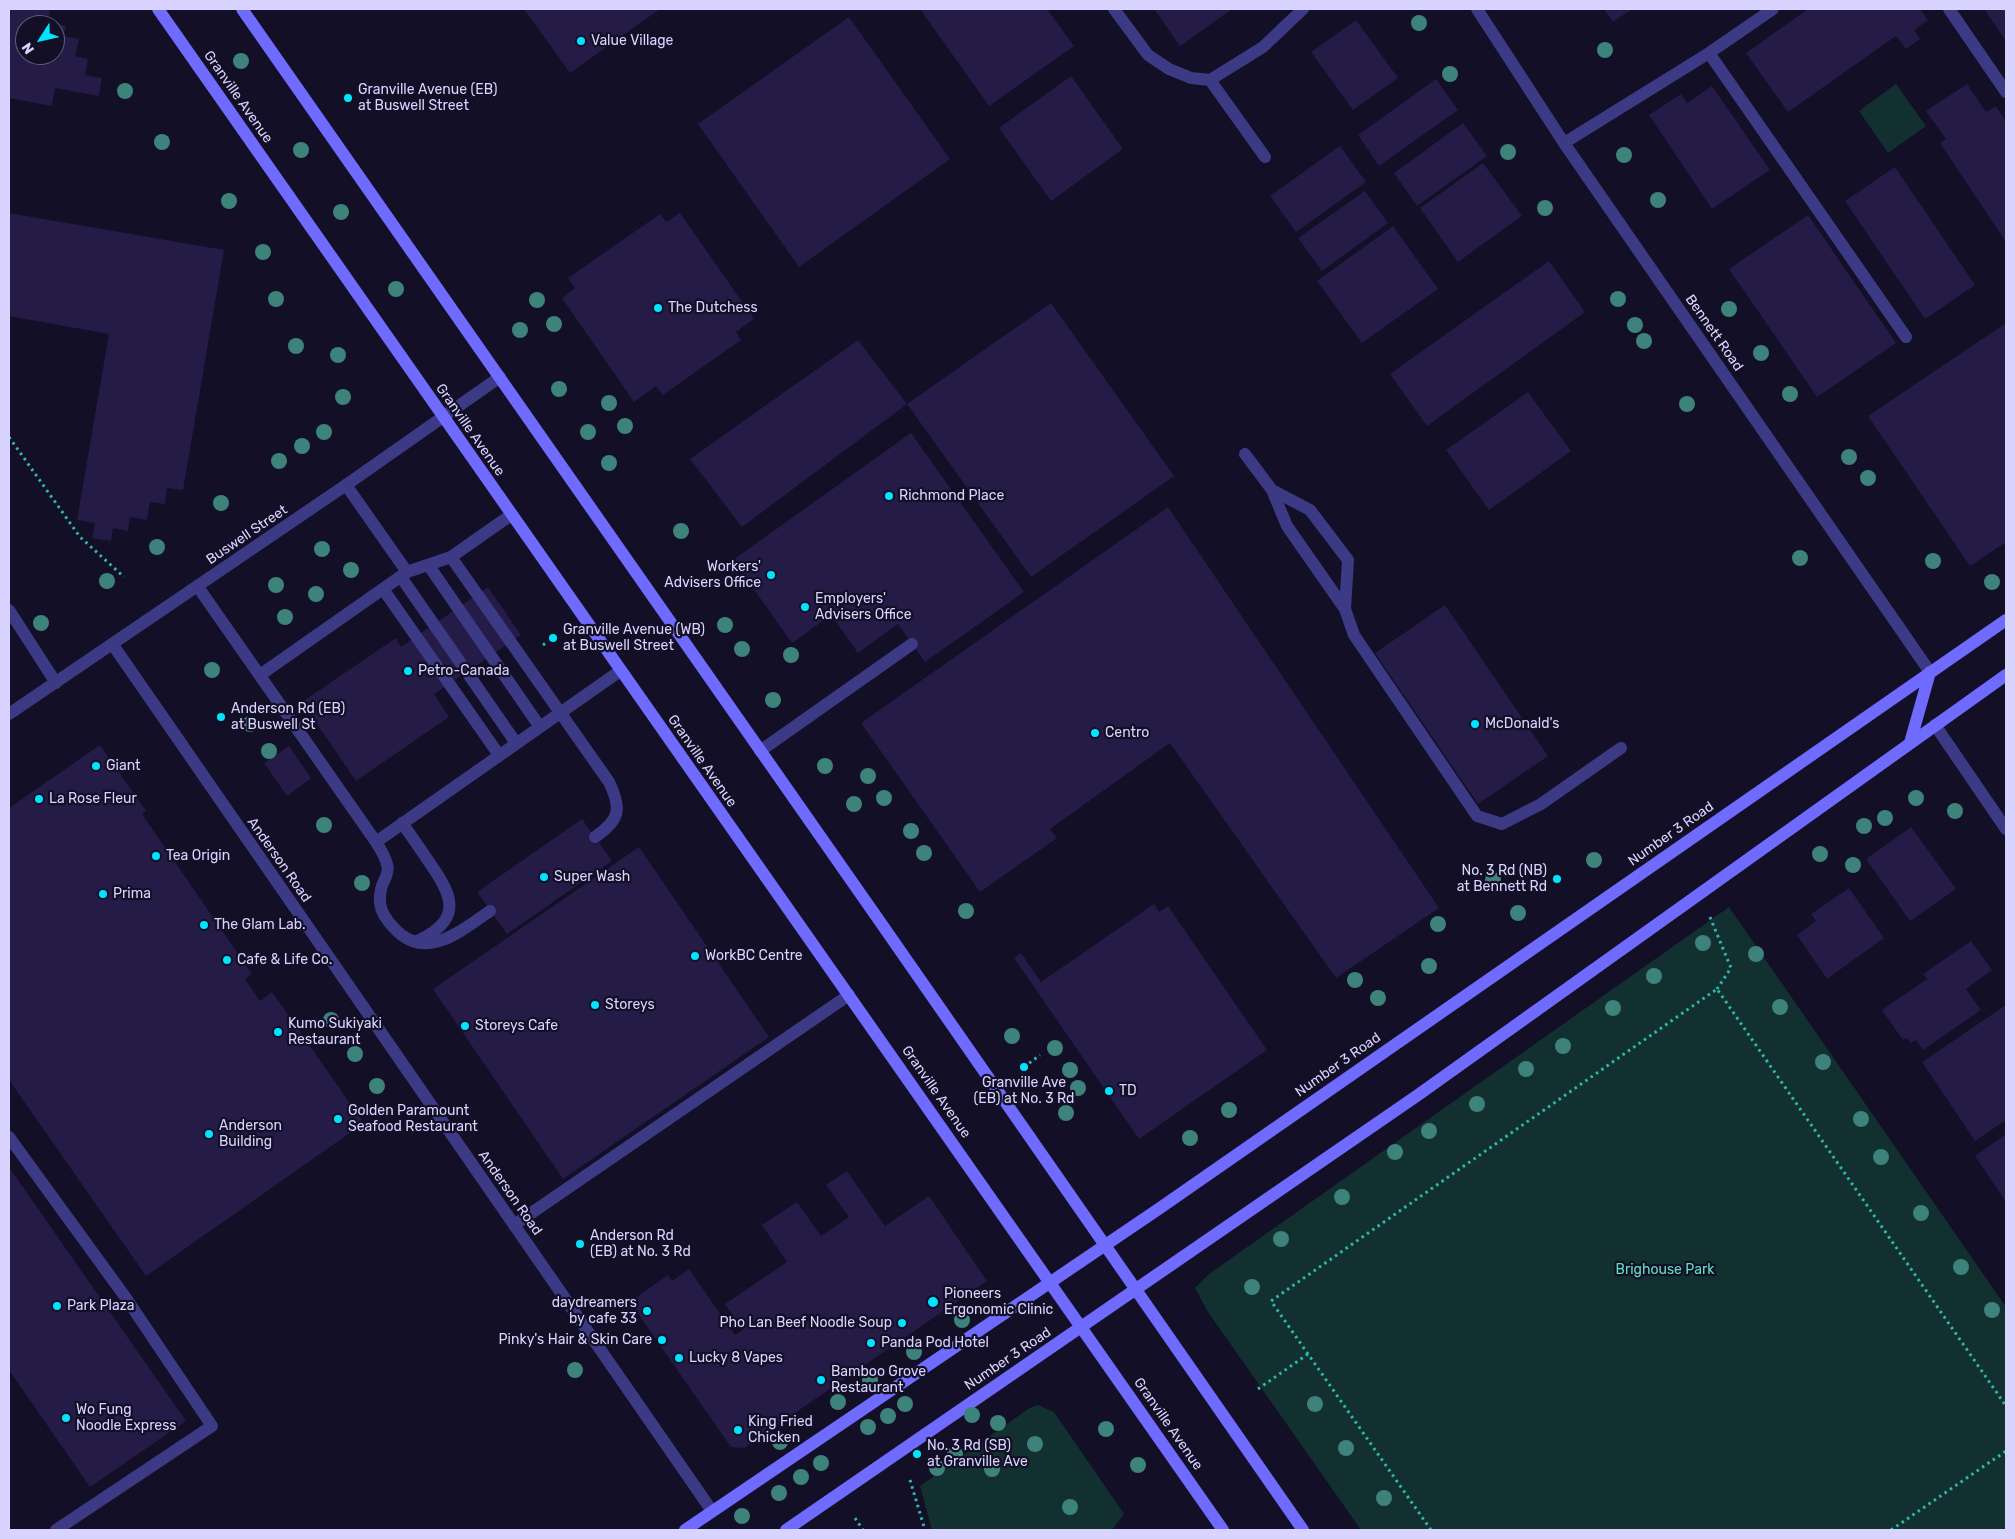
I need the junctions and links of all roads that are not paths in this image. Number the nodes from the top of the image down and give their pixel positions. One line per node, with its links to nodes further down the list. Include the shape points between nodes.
1 (158, 9): 15 (main road, Granville Avenue)
2 (242, 9): 14 (main road)
3 (1114, 9): 9 (street, via 1148,54 1169,69 1191,78)
4 (1303, 9): 9 (street, via 1262,47)
5 (1477, 9): 11 (street, Bennett Road)
6 (1773, 9): 8 (street)
7 (1949, 9): 10 (street)
8 (1709, 52): 11 (street); 13 (street)
9 (1210, 80): 12 (street)
10 (2006, 92)
11 (1564, 143): 31 (street, Bennett Road)
12 (1265, 156)
13 (1906, 337)
14 (500, 377): 15 (street, Buswell Street); 42 (main road)
15 (444, 417): 17 (street, Buswell Street); 19 (main road, Granville Avenue)
16 (1245, 454): 18 (street)
17 (346, 485): 22 (street); 23 (street, Buswell Street)
18 (1272, 490): 25 (street, via 1287,526); 25 (street, via 1310,510 1348,560)
19 (511, 515): 20 (street); 30 (main road, Granville Avenue)
20 (451, 557): 21 (street); 35 (street)
21 (429, 566): 22 (street); 38 (street)
22 (404, 575): 24 (street); 39 (street)
23 (198, 587): 29 (street, Buswell Street); 33 (street)
24 (383, 589): 33 (street); 43 (street)
25 (1345, 609): 41 (street, via 1354,635 1477,816 1502,824 1541,804)
26 (9, 610): 34 (street)
27 (2006, 620): 31 (main road, Number 3 Road)
28 (912, 644): 42 (street)
29 (112, 645): 34 (street, Buswell Street); 52 (street, Anderson Road)
30 (620, 671): 35 (street); 50 (main road, Granville Avenue)
31 (1930, 672): 40 (main road); 53 (main road, Number 3 Road)
32 (2006, 674): 37 (main road, Number 3 Road)
33 (260, 675): 47 (street)
34 (56, 683): 36 (street, Buswell Street)
35 (560, 712): 38 (street); 46 (street, via 609,782 617,802 616,819)
36 (9, 714)
37 (1935, 725): 40 (main road, Number 3 Road); 45 (street)
38 (540, 726): 39 (street)
39 (516, 743): 43 (street)
40 (1910, 743): 55 (main road, Number 3 Road, via 1418,1095)
41 (1620, 748)
42 (760, 751): 53 (main road)
43 (499, 755): 44 (street)
44 (402, 823): 47 (street); 49 (street, via 445,885 451,908 446,920 435,931)
45 (2006, 829)
46 (595, 838)
47 (376, 842): 49 (street, via 390,868 380,904 387,920 400,935)
48 (490, 911): 49 (street, via 451,938 433,944)
49 (415, 942)
50 (850, 995): 52 (street); 54 (main road, Granville Avenue)
51 (9, 1137): 58 (street, via 126,1298 212,1426)
52 (514, 1225): 57 (street, Anderson Road)
53 (1106, 1245): 54 (main road, Number 3 Road); 55 (main road)
54 (1051, 1283): 56 (main road, Granville Avenue); 57 (main road, Number 3 Road)
55 (1137, 1289): 56 (main road, Number 3 Road); 62 (main road)
56 (1082, 1326): 60 (main road, Number 3 Road); 61 (main road, Granville Avenue)
57 (712, 1511): 59 (main road, Number 3 Road)
58 (56, 1530)
59 (685, 1530)
60 (786, 1530)
61 (1223, 1530)
62 (1304, 1530)

